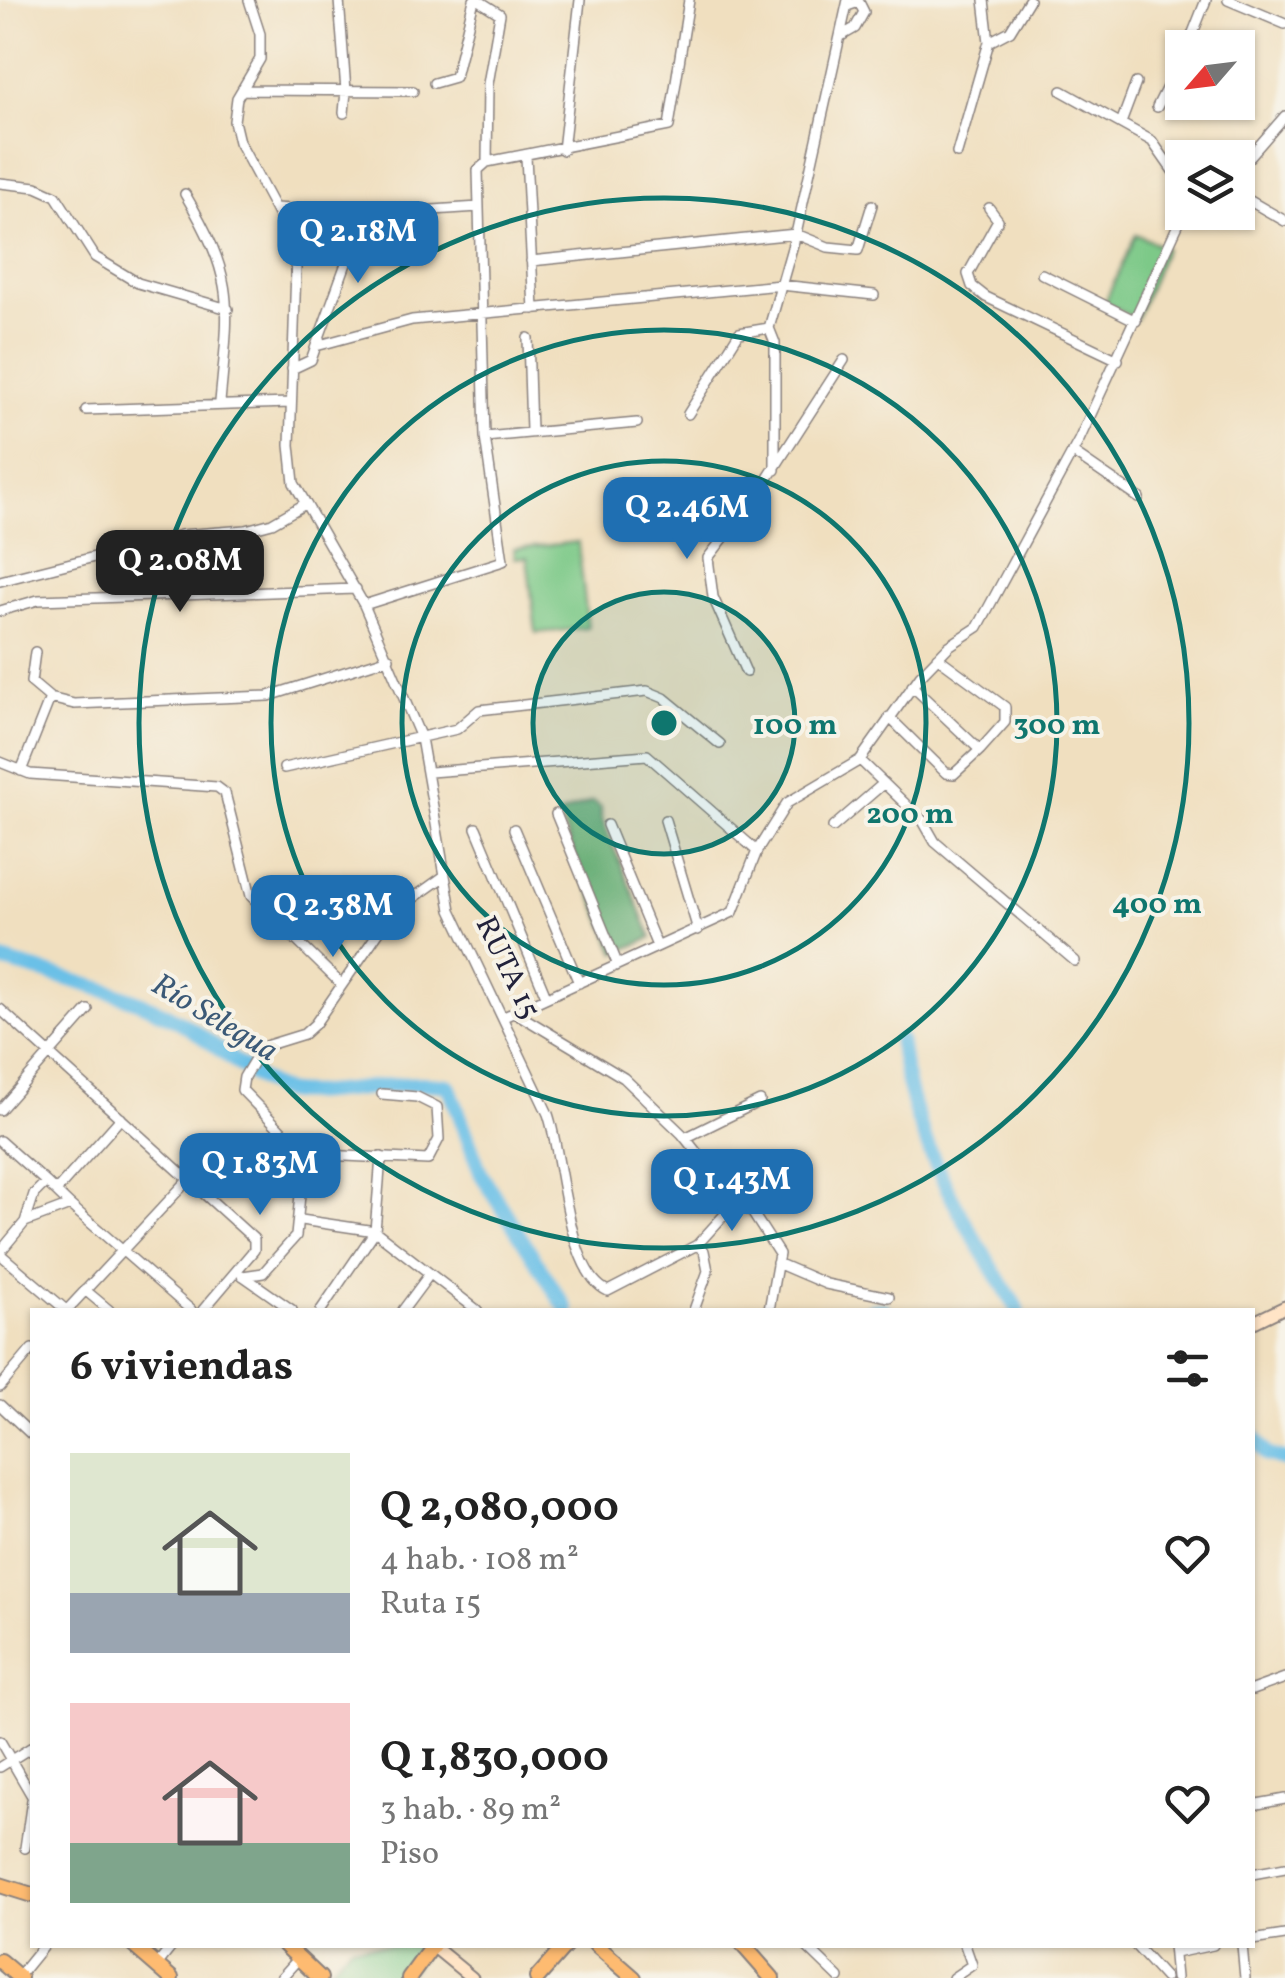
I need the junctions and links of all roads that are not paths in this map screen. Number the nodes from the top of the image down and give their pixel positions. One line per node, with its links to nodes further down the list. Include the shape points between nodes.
1 (249, 0): 17 (street, RUTA 15, via 260,60)
2 (340, 0): 21 (street)
3 (476, 0): 15 (street, via 456,77); 31 (street, via 500,14 488,84)
4 (580, 0): 26 (street)
5 (689, 0): 26 (street, via 669,126)
6 (984, 0): 14 (street)
7 (1028, 0): 14 (street, via 1010,31)
8 (1206, 0): 12 (street)
9 (1228, 0): 11 (street)
10 (848, 3): 13 (street); 13 (street, via 859,2 864,12)
11 (1285, 24)
12 (1194, 30)
13 (841, 36): 42 (street)
14 (988, 42): 28 (street)
15 (434, 83)
16 (1136, 83): 25 (street)
17 (242, 90): 21 (street); 37 (street, RUTA 15, via 234,121 239,142)
18 (413, 91): 21 (street)
19 (1062, 91): 25 (street)
20 (1165, 91): 22 (street)
21 (346, 92): 23 (street)
22 (1157, 107)
23 (344, 114)
24 (1285, 116): 27 (street)
25 (1121, 124): 30 (street, via 1152,141)
26 (563, 150): 29 (street)
27 (1255, 150)
28 (957, 153)
29 (526, 157): 31 (street); 43 (street)
30 (1165, 160)
31 (487, 162): 36 (street, via 478,170)
32 (0, 182): 47 (street, via 56,196 95,257 138,282)
33 (184, 194): 47 (street, via 226,275)
34 (1255, 204): 40 (street)
35 (872, 205): 42 (street, via 858,250)
36 (480, 207): 39 (street); 49 (street)
37 (275, 208): 39 (street); 56 (street, RUTA 15, via 296,269)
38 (989, 208): 55 (street, via 998,220 968,274 972,286)
39 (372, 214): 53 (street)
40 (1285, 222)
41 (1176, 230): 50 (street)
42 (796, 234): 43 (street); 45 (street)
43 (532, 261): 48 (street)
44 (1042, 274): 50 (street)
45 (781, 285): 46 (street); 48 (street); 51 (street)
46 (874, 295)
47 (228, 309): 57 (street)
48 (534, 310): 49 (street)
49 (480, 315): 53 (street, via 412,320); 63 (street)
50 (1136, 321): 55 (street)
51 (769, 328): 60 (street, via 739,333); 65 (street, via 775,343)
52 (528, 338): 62 (street)
53 (316, 346): 56 (street, via 311,360)
54 (844, 360): 65 (street)
55 (1118, 360): 64 (street)
56 (292, 370): 58 (street, RUTA 15)
57 (220, 402): 58 (street); 59 (street)
58 (290, 403): 67 (street, RUTA 15, via 290,468)
59 (86, 410)
60 (688, 414)
61 (637, 423): 62 (street)
62 (531, 431): 63 (street)
63 (485, 437): 70 (street, via 504,562)
64 (1072, 452): 66 (street); 73 (street, via 978,627)
65 (775, 470): 75 (street, via 706,564)
66 (1139, 498)
67 (305, 504): 68 (street, via 246,530 167,538); 69 (street, RUTA 15)
68 (0, 581)
69 (356, 589): 70 (street, RUTA 15); 71 (street, via 38,600)
70 (364, 605): 74 (street, RUTA 15)
71 (0, 611)
72 (35, 652): 77 (street, via 30,678)
73 (938, 657): 76 (street); 81 (street, via 1005,707 1005,722)
74 (389, 658): 77 (street, via 269,696 107,704); 79 (street, RUTA 15)
75 (746, 672)
76 (912, 686): 78 (street); 81 (street)
77 (50, 698): 85 (street)
78 (889, 717): 81 (street, via 946,773 954,774); 82 (street)
79 (422, 738): 80 (street, via 456,729 479,710 647,691); 84 (street); 86 (street, RUTA 15)
80 (720, 744)
81 (980, 750)
82 (860, 760): 87 (street); 94 (street, via 787,803)
83 (0, 762): 85 (street)
84 (284, 768)
85 (21, 771): 100 (street, via 217,788 224,793 251,896)
86 (430, 772): 94 (street, via 648,756); 95 (street, RUTA 15)
87 (884, 782): 91 (street); 98 (street, via 936,842)
88 (556, 814): 99 (street)
89 (665, 820): 96 (street)
90 (607, 825): 97 (street)
91 (833, 827)
92 (476, 828): 102 (street)
93 (514, 830): 101 (street)
94 (757, 851): 96 (street, via 734,912)
95 (442, 877): 100 (street, via 391,914); 106 (street, RUTA 15, via 451,910)
96 (698, 930): 97 (street)
97 (657, 946): 99 (street)
98 (1074, 961)
99 (617, 963): 101 (street)
100 (340, 983): 114 (street, via 316,1024 262,1047 244,1077 246,1099)
101 (579, 983): 102 (street)
102 (546, 996): 105 (street)
103 (0, 1009): 107 (street)
104 (88, 1010): 107 (street)
105 (516, 1013): 106 (street); 112 (street, via 624,1078)
106 (504, 1017): 124 (street, RUTA 15, via 560,1148 578,1250 602,1288 616,1290)
107 (51, 1056): 110 (street); 111 (street)
108 (382, 1094): 115 (street, via 428,1100 436,1107 439,1139 428,1160)
109 (760, 1101): 112 (street)
110 (0, 1110)
111 (122, 1118): 116 (street); 118 (street)
112 (685, 1138): 119 (street)
113 (0, 1142): 117 (street)
114 (304, 1154): 115 (street); 121 (street)
115 (381, 1157): 123 (street)
116 (189, 1180): 125 (street); 128 (street, via 254,1240)
117 (46, 1182): 118 (street); 122 (street, via 34,1194)
118 (57, 1190): 120 (street)
119 (736, 1202): 124 (street, RUTA 15); 127 (street, via 770,1234)
120 (70, 1205): 122 (street); 125 (street)
121 (300, 1220): 123 (street); 128 (street, via 296,1236 264,1273)
122 (25, 1222): 126 (street)
123 (376, 1231): 129 (street); 139 (street)
124 (697, 1245): 142 (street, via 708,1271)
125 (120, 1250): 130 (street); 136 (street)
126 (0, 1253): 133 (street)
127 (777, 1264): 131 (street, via 826,1284); 143 (street)
128 (239, 1273): 137 (street); 138 (street)
129 (429, 1275): 140 (street); 141 (street)
130 (85, 1290): 134 (street); 135 (street)
131 (889, 1297)
132 (1285, 1306): 144 (main road)
133 (64, 1308)
134 (68, 1308)
135 (108, 1308)
136 (189, 1308)
137 (204, 1308)
138 (289, 1308)
139 (322, 1308)
140 (404, 1308)
141 (474, 1308)
142 (695, 1308)
143 (768, 1308)
144 (1255, 1321)
145 (30, 1351): 146 (street)
146 (0, 1387)
147 (0, 1405): 148 (street)
148 (30, 1433)
149 (1285, 1678): 150 (street)
150 (1255, 1689)
151 (0, 1741): 153 (street)
152 (30, 1748): 153 (street)
153 (9, 1760): 154 (street); 155 (street)
154 (0, 1767)
155 (30, 1795)
156 (1285, 1799): 157 (street)
157 (1255, 1804)
158 (30, 1823): 159 (street)
159 (25, 1848)
160 (1285, 1868): 161 (street)
161 (1255, 1873)
162 (0, 1885): 163 (main road)
163 (30, 1894)
164 (1285, 1935): 165 (street)
165 (1255, 1940)
166 (42, 1948): 183 (street)
167 (135, 1948): 182 (main road)
168 (171, 1948): 182 (street)
169 (288, 1948): 180 (main road)
170 (431, 1948): 187 (main road)
171 (437, 1948): 188 (main road)
172 (563, 1948): 189 (main road)
173 (599, 1948): 190 (main road)
174 (746, 1948): 191 (main road)
175 (807, 1948): 192 (street)
176 (966, 1948): 193 (street, via 972,1965)
177 (1138, 1948): 194 (street)
178 (1242, 1948): 196 (street)
179 (1174, 1949): 195 (street)
180 (298, 1958): 185 (street); 186 (main road)
181 (0, 1961): 183 (main road)
182 (153, 1972): 184 (main road)
183 (19, 1977)
184 (171, 1978)
185 (281, 1978)
186 (320, 1978)
187 (409, 1978)
188 (472, 1978)
189 (537, 1978)
190 (634, 1978)
191 (772, 1978)
192 (839, 1978)
193 (953, 1978)
194 (1165, 1978)
195 (1176, 1978)
196 (1246, 1978)

